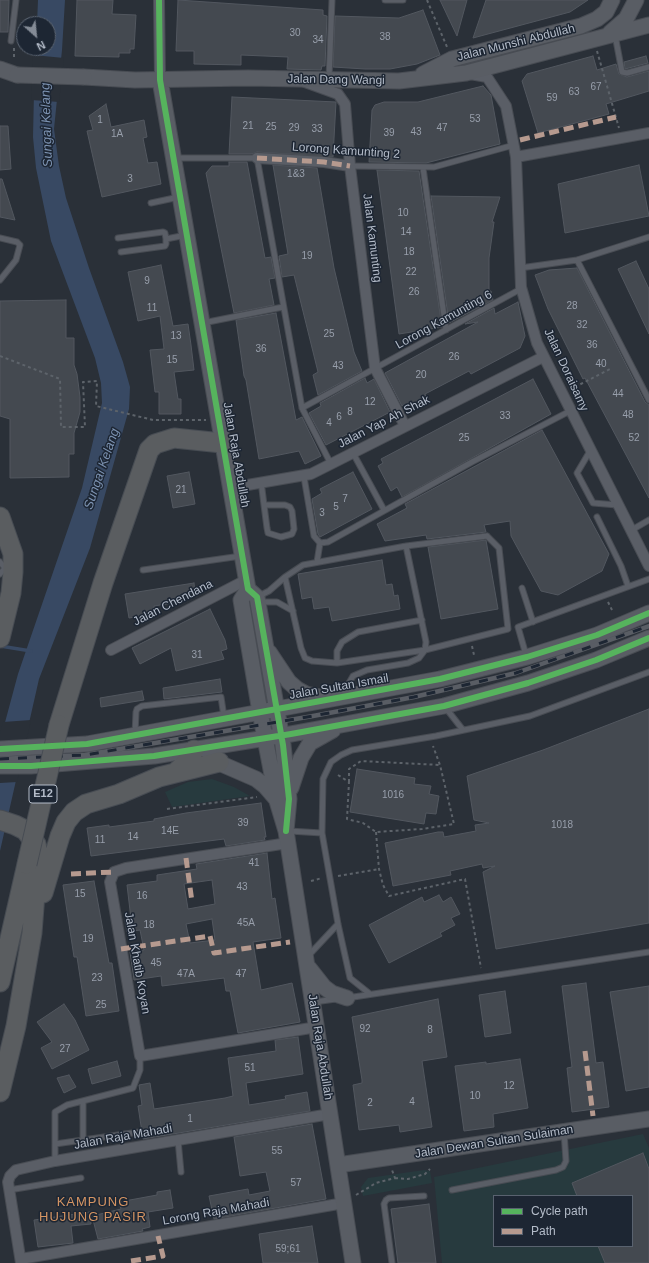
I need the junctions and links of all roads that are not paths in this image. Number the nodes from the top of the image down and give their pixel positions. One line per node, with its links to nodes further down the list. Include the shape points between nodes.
1 (16, 0): 9 (lane)
2 (159, 0): 18 (street)
3 (332, 0): 19 (lane)
4 (385, 0): 5 (lane)
5 (403, 0)
6 (612, 0): 17 (street, Jalan Munshi Abdullah, via 606,12 581,26 452,59)
7 (636, 0): 10 (street, via 626,19)
8 (649, 25): 10 (street, Jalan Dang Wangi)
9 (11, 41)
10 (605, 41): 11 (lane, via 622,72); 13 (street, Jalan Dang Wangi)
11 (649, 67)
12 (0, 69): 14 (street)
13 (466, 73): 17 (street, Jalan Dang Wangi); 21 (street, Jalan Doraisamy, via 487,77 503,100)
14 (17, 75): 16 (street); 18 (street, Jalan Dang Wangi, bridge)
15 (295, 78): 18 (street, Jalan Dang Wangi); 19 (street, Jalan Dang Wangi); 25 (street, Jalan Kamunting, via 338,94 345,104)
16 (0, 79)
17 (413, 79): 19 (street, Jalan Dang Wangi)
18 (160, 80): 23 (street, Jalan Raja Abdullah)
19 (329, 81)
20 (649, 133): 22 (street)
21 (514, 145): 22 (street, Jalan Doraisamy); 26 (lane, Lorong Kamunting 2)
22 (516, 157): 36 (street, Jalan Doraisamy)
23 (173, 158): 24 (lane, Lorong Kamunting 2); 27 (street, Jalan Raja Abdullah)
24 (256, 158): 25 (street, Lorong Kamunting 2); 39 (lane)
25 (350, 166): 26 (lane, Lorong Kamunting 2); 43 (street, Jalan Kamunting)
26 (422, 168): 41 (lane)
27 (180, 197): 28 (lane); 29 (street, Jalan Raja Abdullah)
28 (151, 203)
29 (187, 235): 33 (lane); 40 (street, Jalan Raja Abdullah)
30 (649, 237): 35 (lane)
31 (0, 238): 37 (lane, via 20,245 16,260)
32 (118, 238): 33 (lane, via 163,232)
33 (166, 239): 34 (lane, via 165,246)
34 (121, 252)
35 (577, 260): 36 (lane); 44 (lane)
36 (520, 268): 38 (street, Jalan Doraisamy)
37 (0, 280)
38 (521, 287): 41 (lane, Lorong Kamunting 6); 42 (street, Jalan Doraisamy, via 536,342)
39 (283, 307): 40 (lane); 45 (lane)
40 (202, 323): 48 (street, Jalan Raja Abdullah)
41 (446, 330): 43 (lane, Lorong Kamunting 6)
42 (543, 357): 46 (street, Jalan Doraisamy); 47 (street, Jalan Yap Ah Shak)
43 (375, 368): 45 (lane, Lorong Kamunting 6); 47 (street, Jalan Kamunting)
44 (649, 400)
45 (302, 408): 51 (lane)
46 (570, 411): 49 (street, Jalan Doraisamy); 57 (lane)
47 (404, 426): 50 (street, Jalan Yap Ah Shak)
48 (222, 443): 54 (street, Jalan Raja Abdullah); 113 (highway, E12, bridge, via 174,438 155,444 149,450 103,583 59,725)
49 (590, 451): 56 (street, Jalan Doraisamy); 56 (lane, via 577,472 593,503)
50 (353, 453): 51 (street, Jalan Yap Ah Shak); 57 (lane)
51 (332, 464): 52 (street, Jalan Yap Ah Shak)
52 (304, 477): 53 (street, Jalan Yap Ah Shak); 62 (lane, via 314,536)
53 (262, 484): 54 (street, Jalan Yap Ah Shak); 55 (lane)
54 (230, 488): 64 (street, Jalan Raja Abdullah)
55 (264, 505): 55 (lane, via 268,533 281,536 292,534 294,529 290,507)
56 (617, 505): 61 (street, Jalan Doraisamy)
57 (384, 510): 62 (lane, via 328,542)
58 (597, 517): 72 (lane)
59 (0, 518): 81 (highway, via 13,554 13,572 11,593)
60 (649, 520): 61 (lane)
61 (630, 531): 67 (street, Jalan Doraisamy)
62 (320, 543): 66 (lane)
63 (406, 546): 66 (lane); 77 (lane); 80 (lane, via 487,536 499,548)
64 (242, 555): 68 (lane); 74 (street, Jalan Raja Abdullah)
65 (0, 562): 69 (lane, via 5,568)
66 (317, 562): 70 (lane, via 303,565)
67 (649, 566)
68 (143, 570)
69 (0, 574)
70 (285, 577): 74 (lane, via 269,591); 75 (lane)
71 (649, 579): 72 (lane)
72 (628, 586): 78 (lane)
73 (522, 588): 78 (lane)
74 (252, 592): 75 (lane); 83 (street, Jalan Raja Abdullah); 84 (street, Jalan Chendana); 93 (street, Jalan Raja Abdullah, via 240,600)
75 (293, 612): 87 (lane, via 305,658)
76 (649, 613): 86 (street, Jalan Sultan Ismail, via 597,635)
77 (422, 620): 85 (lane); 87 (lane, via 358,632 342,642 337,651)
78 (533, 622): 79 (lane)
79 (518, 627): 80 (lane); 86 (lane)
80 (508, 629): 85 (lane)
81 (0, 638)
82 (649, 638): 91 (street, via 596,660 528,683)
83 (266, 647): 90 (street, via 289,682 297,689 306,694); 92 (street, Jalan Raja Abdullah)
84 (111, 650)
85 (425, 650): 87 (lane); 89 (lane, via 419,658 408,663 367,670 353,676 349,683)
86 (527, 657): 89 (street, Jalan Sultan Ismail, via 440,679)
87 (337, 663)
88 (649, 672): 96 (lane, via 530,716)
89 (351, 697): 90 (street, Jalan Sultan Ismail)
90 (330, 699): 92 (street, Jalan Sultan Ismail)
91 (444, 706): 95 (street); 96 (lane)
92 (276, 709): 93 (street, Jalan Sultan Ismail); 98 (street, Jalan Raja Abdullah)
93 (260, 712): 94 (street, Jalan Sultan Ismail); 99 (street, Jalan Raja Abdullah)
94 (224, 718): 97 (street, Jalan Sultan Ismail); 97 (lane, via 221,697 142,706 136,712)
95 (353, 722): 98 (street); 105 (street, via 310,743)
96 (463, 730): 107 (lane, via 352,750 331,762 323,779)
97 (135, 735): 100 (street, Jalan Sultan Ismail, via 87,744)
98 (281, 735): 99 (street); 105 (street, Jalan Raja Abdullah)
99 (265, 738): 101 (street); 105 (street, Jalan Raja Abdullah)
100 (0, 749)
101 (194, 750): 102 (street); 103 (street, via 86,762); 104 (highway)
102 (219, 762): 104 (highway); 105 (street, via 256,779)
103 (0, 766)
104 (177, 771): 110 (highway, via 86,804 74,812 60,836)
105 (283, 800): 108 (street, Jalan Raja Abdullah)
106 (0, 820): 110 (highway, via 25,830 36,844 38,855)
107 (322, 833): 108 (lane); 109 (lane)
108 (287, 837): 112 (street, Jalan Raja Abdullah); 118 (street, Jalan Khatib Koyan, via 114,872 110,882)
109 (338, 924): 112 (lane); 114 (lane, via 350,978)
110 (32, 933): 119 (highway, via 16,1026)
111 (649, 952): 114 (lane)
112 (307, 961): 115 (street, via 324,987); 116 (street, Jalan Raja Abdullah)
113 (0, 982)
114 (370, 994): 115 (lane)
115 (347, 998): 116 (lane)
116 (313, 1002): 117 (street, Jalan Raja Abdullah)
117 (317, 1027): 118 (street); 121 (street, Jalan Raja Abdullah)
118 (140, 1056): 120 (lane, via 140,1070 133,1088)
119 (0, 1092)
120 (83, 1101): 125 (lane); 127 (lane, via 55,1112)
121 (330, 1114): 126 (street, Jalan Raja Mahadi); 129 (street, Jalan Raja Abdullah)
122 (649, 1119): 123 (street, Jalan Dewan Sultan Sulaiman)
123 (564, 1131): 129 (street, Jalan Dewan Sultan Sulaiman); 133 (lane, via 566,1161 563,1167)
124 (139, 1132): 125 (lane)
125 (83, 1140): 127 (lane)
126 (178, 1140): 128 (street, Jalan Raja Mahadi); 130 (lane)
127 (55, 1144): 128 (lane)
128 (55, 1161): 132 (street, Jalan Raja Mahadi, via 16,1170 10,1176)
129 (338, 1165): 135 (street, Jalan Raja Abdullah)
130 (181, 1172)
131 (81, 1178): 132 (lane)
132 (9, 1190): 136 (street, Jalan Raja Mahadi)
133 (452, 1190)
134 (424, 1196): 138 (lane, via 389,1198 384,1204)
135 (350, 1199): 136 (street, Lorong Raja Mahadi); 137 (street, Jalan Raja Abdullah)
136 (21, 1261)
137 (353, 1263)
138 (392, 1263)

